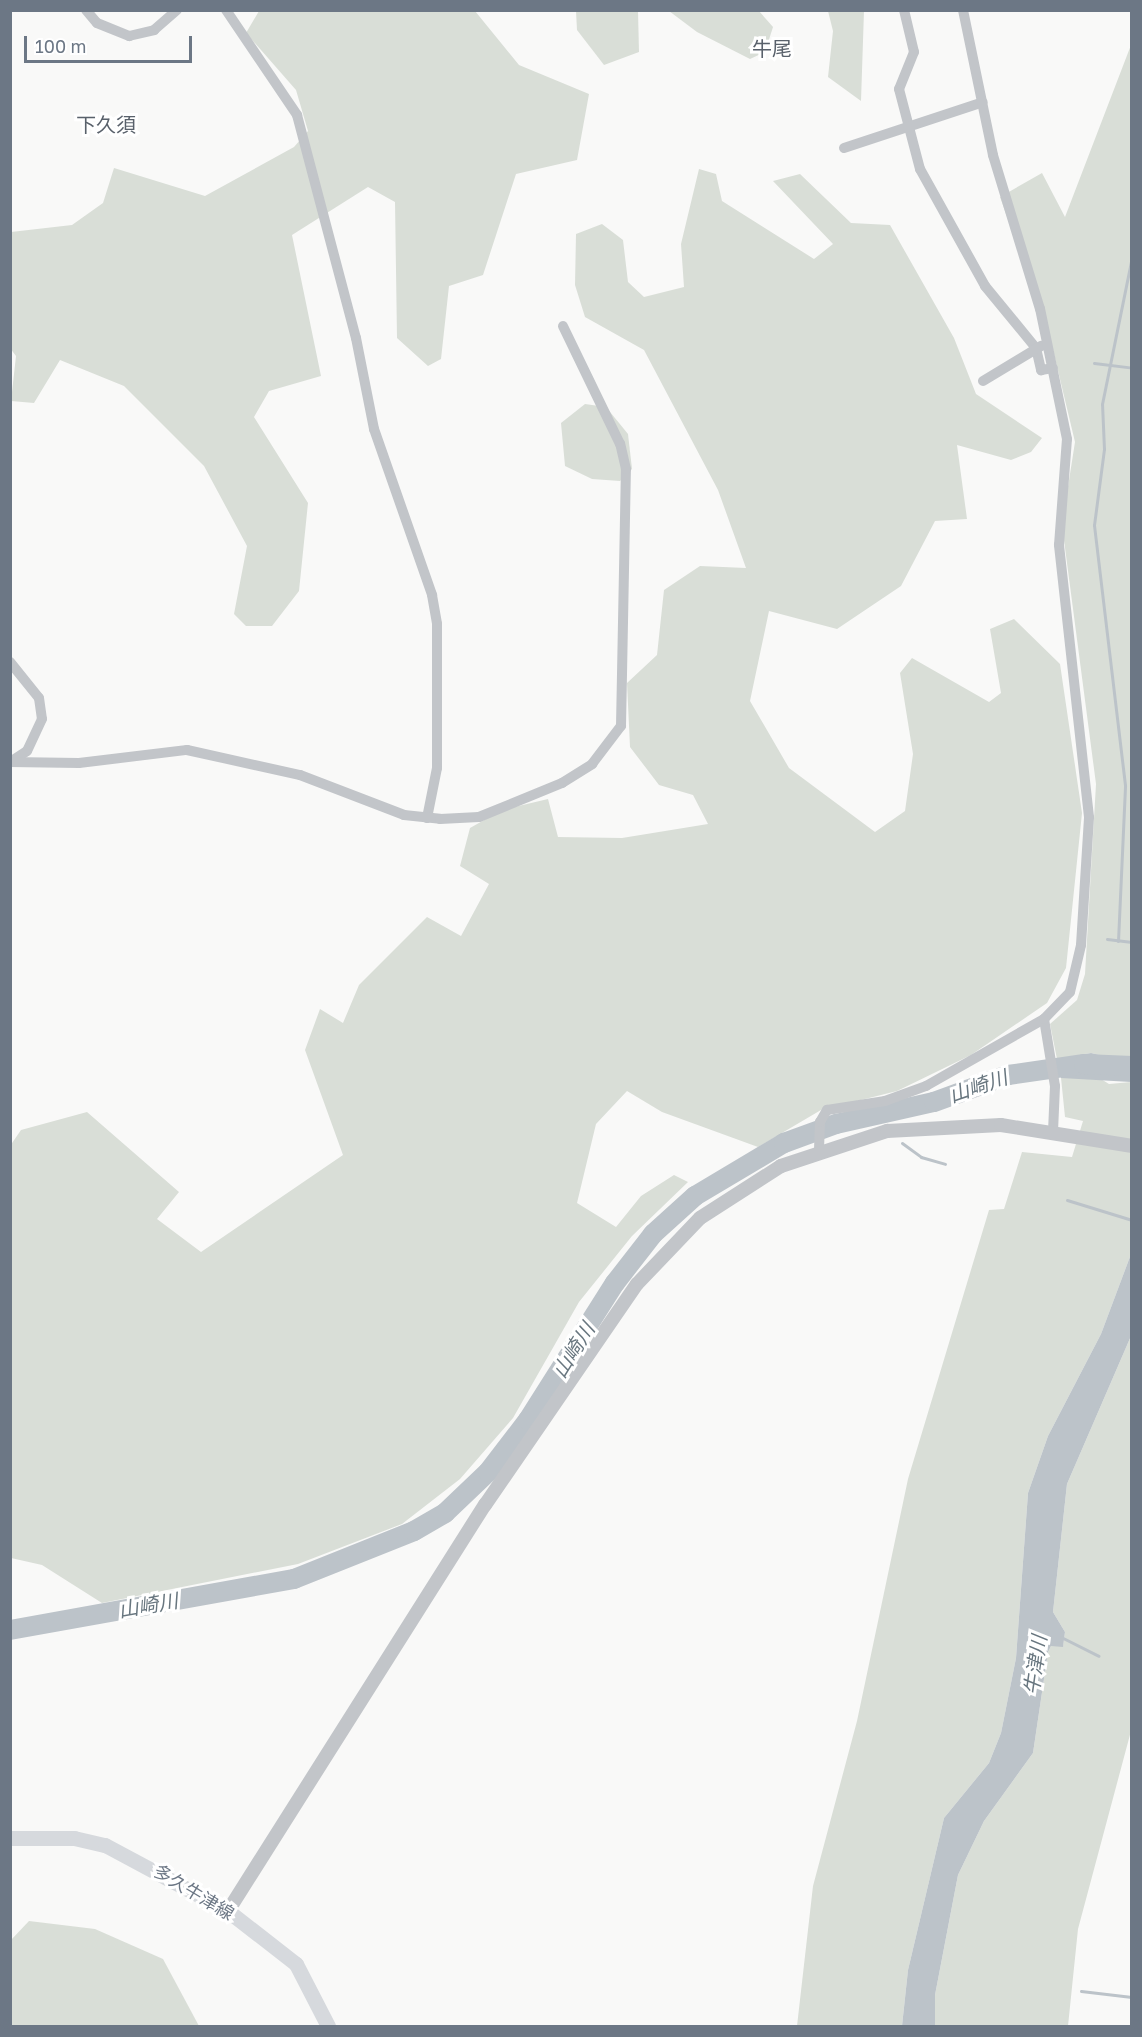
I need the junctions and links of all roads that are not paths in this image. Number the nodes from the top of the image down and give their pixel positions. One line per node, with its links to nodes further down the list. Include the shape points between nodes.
1 (86, 10): 2 (street, via 98,23 129,36 154,30)
2 (177, 10)
3 (226, 10): 16 (street, via 297,115 356,338 374,429 432,595 437,624 437,768)
4 (904, 10): 7 (street, via 914,52 899,89)
5 (963, 10): 6 (street)
6 (983, 102): 7 (street); 10 (street, via 993,155)
7 (905, 125): 8 (street); 11 (street, via 920,169 985,286)
8 (844, 148)
9 (563, 326): 16 (street, via 620,444 626,469 621,726 592,764 562,783 479,817)
10 (1047, 344): 11 (street); 12 (street)
11 (1036, 348): 12 (street, via 1041,370); 13 (street)
12 (1053, 368): 17 (street, via 1068,439 1059,545 1089,817 1077,974 1070,992)
13 (983, 381)
14 (10, 662): 15 (street, via 39,698 42,719 27,751)
15 (10, 762): 16 (street, via 79,762 188,750 300,775 375,806)
16 (427, 818)
17 (1044, 1019): 18 (street, via 1055,1086); 19 (street, via 926,1086 885,1101 827,1110 820,1122)
18 (1053, 1132): 19 (street, via 945,1124); 20 (street)
19 (818, 1145): 22 (street, via 737,1190 678,1238 637,1284 404,1629)
20 (1131, 1146)
21 (10, 1838): 22 (main road, 多久牛津線, via 52,1836 105,1845)
22 (228, 1911): 23 (main road, 多久牛津線, via 296,1964)
23 (328, 2026)

